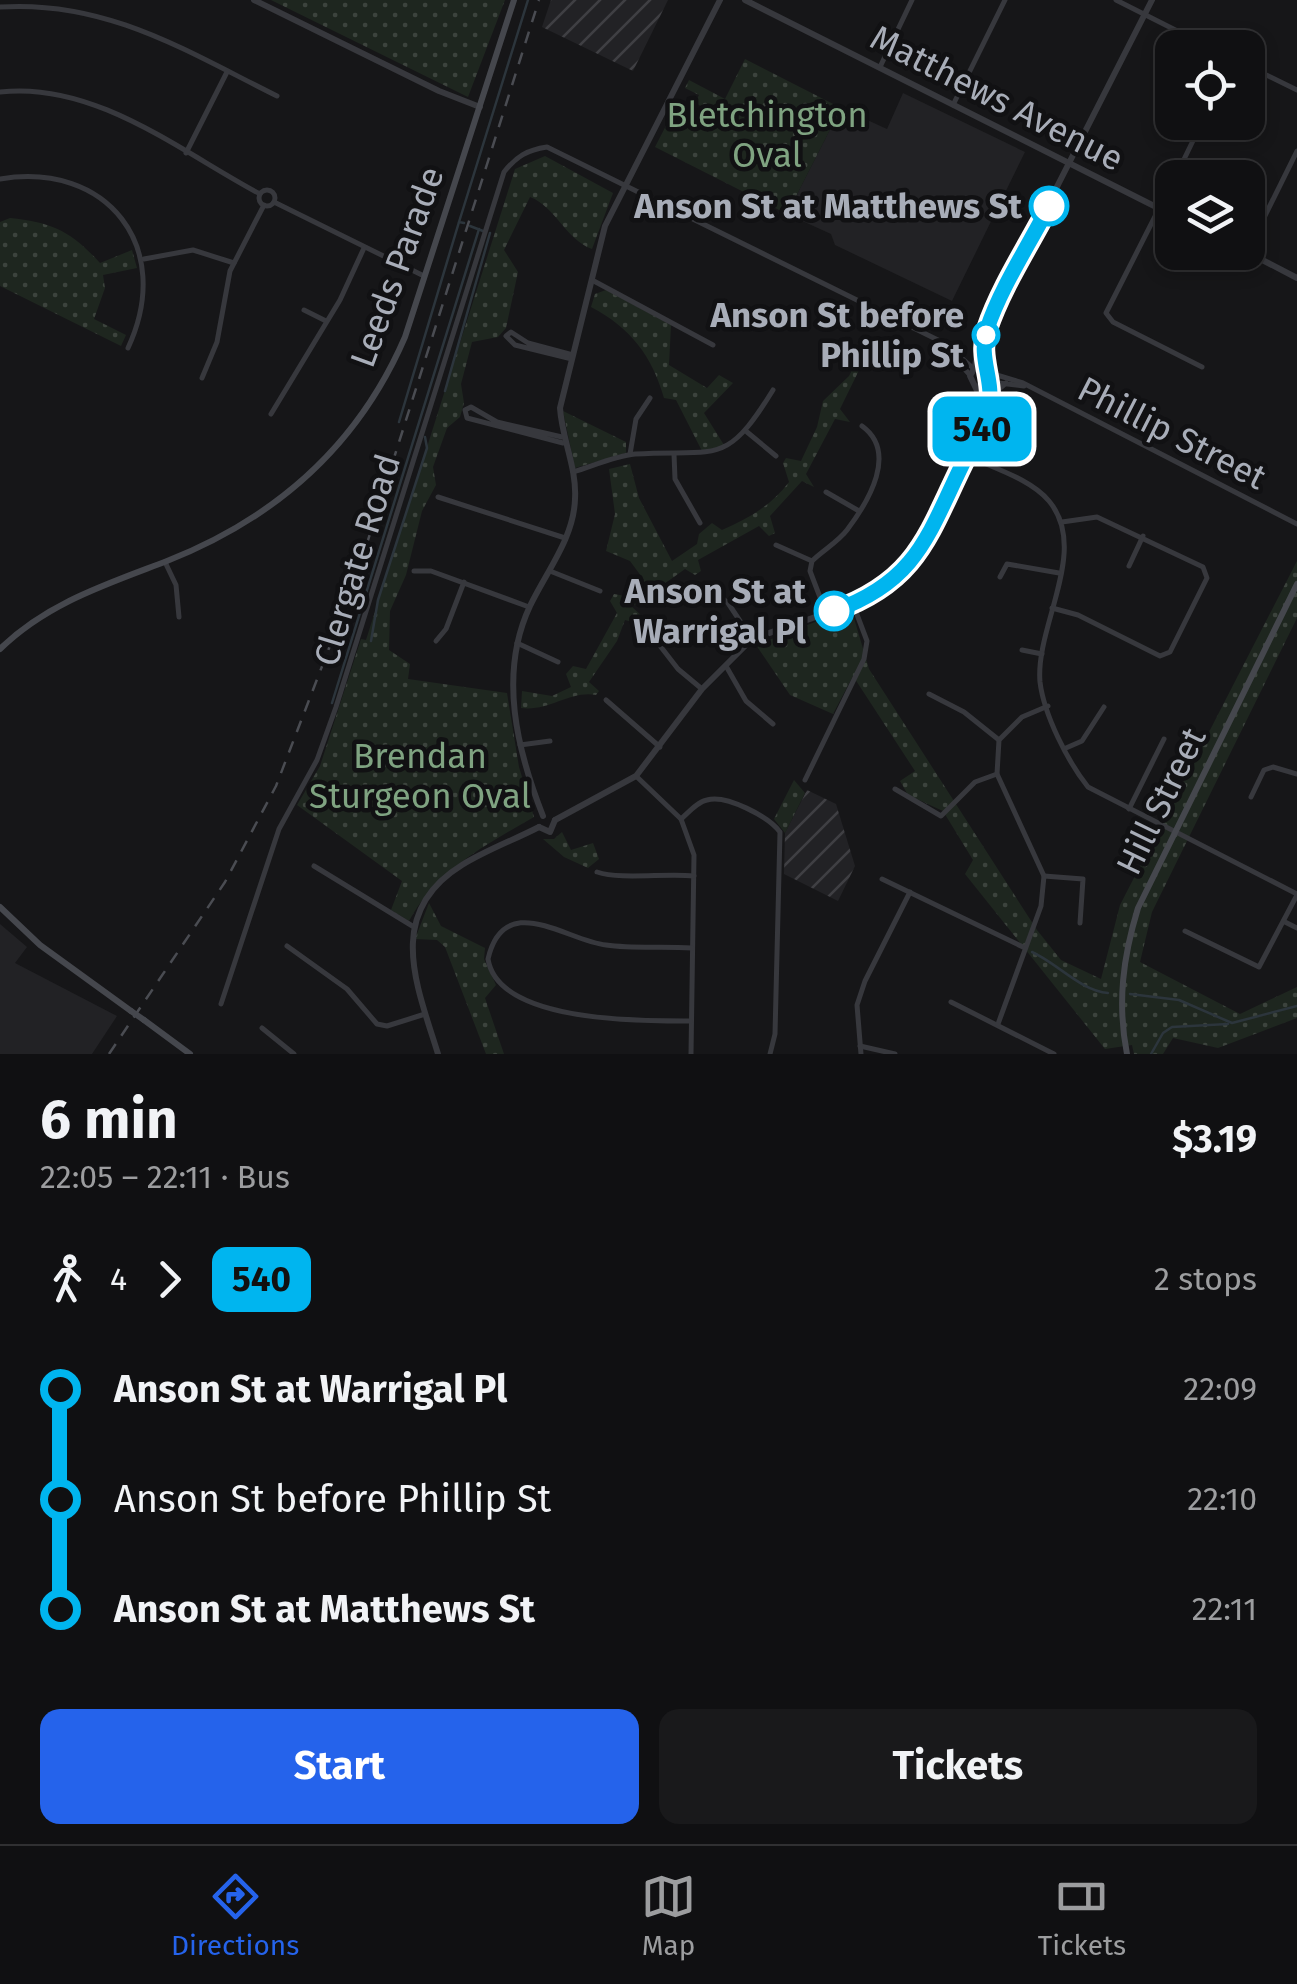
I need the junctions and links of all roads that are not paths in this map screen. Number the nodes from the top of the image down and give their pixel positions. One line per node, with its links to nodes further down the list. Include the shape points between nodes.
1 (254, 0): 19 (street, via 438,92)
2 (514, 0): 19 (main road, Leeds Parade)
3 (720, 0): 25 (street)
4 (745, 0): 12 (street, Matthews Avenue)
5 (912, 0): 12 (street)
6 (1005, 0): 18 (street)
7 (1116, 0): 10 (street)
8 (1152, 0): 10 (street)
9 (0, 7): 13 (street, via 118,18)
10 (1145, 14): 11 (street); 23 (street)
11 (1176, 30)
12 (880, 66): 18 (street, Matthews Avenue)
13 (228, 72): 17 (street); 22 (street)
14 (1265, 74): 15 (street)
15 (1297, 90)
16 (0, 92): 22 (street, via 40,91 86,101)
17 (277, 96)
18 (952, 105): 23 (street, Matthews Avenue)
19 (480, 106): 36 (main road, Leeds Parade)
20 (548, 147): 25 (street, Phillip Street); 142 (street, Clergate Road, via 528,150 504,172 336,707 317,760 278,829)
21 (1297, 151): 31 (street)
22 (185, 154): 26 (street)
23 (1070, 164): 29 (street, Matthews Avenue); 41 (street)
24 (0, 178): 33 (street, via 44,176 88,194 121,219)
25 (626, 186): 38 (street, via 605,226); 42 (street, Phillip Street)
26 (260, 194): 27 (street, via 272,192); 28 (street)
27 (274, 202): 28 (street); 32 (street)
28 (264, 206): 35 (street)
29 (1155, 206)
30 (1155, 214): 48 (street, via 1106,313)
31 (1265, 215)
32 (364, 248): 36 (street); 40 (street)
33 (144, 259): 35 (street, via 193,250); 44 (street, via 144,308)
34 (1265, 261): 37 (street)
35 (234, 263): 50 (street, via 218,342)
36 (426, 277): 76 (main road, Leeds Parade, via 388,372 334,452 255,518)
37 (1297, 278)
38 (592, 280): 43 (street); 47 (street)
39 (304, 310): 40 (street)
40 (326, 321): 57 (street)
41 (986, 332): 45 (street); 49 (street)
42 (942, 344): 46 (street, Phillip Street); 49 (street, Phillip Street)
43 (714, 345)
44 (128, 348)
45 (976, 348): 46 (street); 49 (street)
46 (959, 353): 49 (street, Phillip Street)
47 (573, 357): 47 (street, via 515,345 506,336 512,332); 61 (street, via 560,408)
48 (1202, 367)
49 (982, 374): 51 (street, Phillip Street); 52 (street, Phillip Street); 53 (street); 53 (street); 55 (street)
50 (202, 378)
51 (1006, 382): 52 (street, Phillip Street); 55 (street)
52 (1024, 386): 72 (street, Phillip Street)
53 (977, 387): 60 (street, via 982,408)
54 (773, 390): 59 (street)
55 (990, 396): 60 (street)
56 (650, 398): 62 (street, via 636,419)
57 (271, 414)
58 (862, 426): 69 (street, via 881,449)
59 (748, 432): 63 (street, via 706,454); 65 (street)
60 (976, 437): 64 (street)
61 (562, 440): 61 (street, via 467,418 464,410 472,407 497,422); 66 (street)
62 (630, 454): 63 (street); 66 (street)
63 (674, 454): 71 (street, via 675,479)
64 (966, 455): 70 (street, via 1027,484 1048,499); 87 (street, via 919,551 900,576)
65 (776, 456)
66 (574, 472): 74 (street, via 576,498)
67 (826, 492): 69 (street)
68 (438, 497): 74 (street)
69 (860, 511): 77 (street)
70 (1062, 522): 73 (street, via 1097,516); 81 (street)
71 (700, 524)
72 (1297, 524)
73 (1143, 536): 78 (street); 89 (street, via 1207,572 1170,652 1160,656)
74 (565, 538): 80 (street)
75 (776, 545): 77 (street)
76 (164, 562): 91 (street, via 176,585); 96 (main road, Leeds Parade, via 53,608)
77 (812, 562): 90 (street)
78 (1129, 566)
79 (414, 571): 83 (street)
80 (550, 571): 86 (street); 88 (street)
81 (1059, 574): 82 (street, via 1007,564); 89 (street)
82 (1000, 576)
83 (464, 582): 88 (street); 94 (street)
84 (1297, 584): 124 (main road, Hill Street)
85 (706, 585): 93 (street)
86 (600, 590)
87 (853, 604): 90 (street); 116 (street, via 868,641 864,659)
88 (530, 607): 95 (street)
89 (1052, 608): 98 (street)
90 (826, 614): 93 (street)
91 (179, 617)
92 (647, 629): 101 (street)
93 (752, 640): 100 (street)
94 (436, 642)
95 (517, 643): 99 (street); 110 (street, via 513,700)
96 (0, 649)
97 (1022, 650): 98 (street)
98 (1042, 654): 104 (street, via 1040,682)
99 (558, 662)
100 (726, 666): 101 (street); 106 (street, via 746,701)
101 (702, 689): 111 (street)
102 (929, 694): 108 (street)
103 (606, 700): 111 (street)
104 (1048, 706): 108 (street, via 1022,717); 112 (street)
105 (1104, 707): 112 (street, via 1082,741)
106 (773, 724)
107 (1164, 739): 119 (street)
108 (999, 740): 113 (street)
109 (550, 741): 110 (street)
110 (520, 744): 120 (street)
111 (660, 747): 115 (street)
112 (1066, 748): 119 (street, via 1088,788)
113 (997, 774): 117 (street, via 975,782 941,816); 128 (street)
114 (1297, 774): 118 (street, via 1264,770)
115 (636, 776): 121 (street); 122 (street)
116 (805, 780)
117 (895, 789)
118 (1252, 797)
119 (1130, 809): 124 (street)
120 (543, 816): 122 (street); 123 (street)
121 (681, 819): 127 (street); 152 (street, via 712,798 780,832)
122 (556, 820): 123 (street, via 552,831)
123 (540, 827): 135 (street, via 456,870)
124 (1174, 831): 131 (street); 155 (main road, Hill Street, via 1125,948 1120,993)
125 (314, 866): 135 (street)
126 (597, 872): 127 (street, via 618,878 653,872)
127 (694, 876): 140 (street)
128 (1044, 876): 134 (street, via 1084,879); 139 (street, via 1041,906)
129 (882, 879): 130 (street)
130 (910, 892): 139 (street); 147 (street, via 857,1006)
131 (1297, 895): 133 (street)
132 (0, 906): 148 (main road, bridge)
133 (1285, 922): 136 (street); 137 (street, via 1259,967)
134 (1080, 923)
135 (414, 927): 143 (street, via 411,962)
136 (1297, 928)
137 (1185, 931)
138 (288, 946): 143 (street, via 346,989 377,1024)
139 (1023, 946): 145 (street)
140 (692, 948): 144 (street); 144 (street, via 594,943 538,922 508,929 488,959 498,980 566,1015)
141 (951, 1002): 145 (street)
142 (221, 1004)
143 (424, 1014): 150 (street)
144 (690, 1022): 151 (street)
145 (998, 1024): 154 (street)
146 (262, 1028): 149 (street)
147 (861, 1050): 153 (street)
148 (190, 1054)
149 (294, 1054)
150 (438, 1054)
151 (691, 1054)
152 (770, 1054)
153 (896, 1054)
154 (1054, 1054)
155 (1127, 1054)

